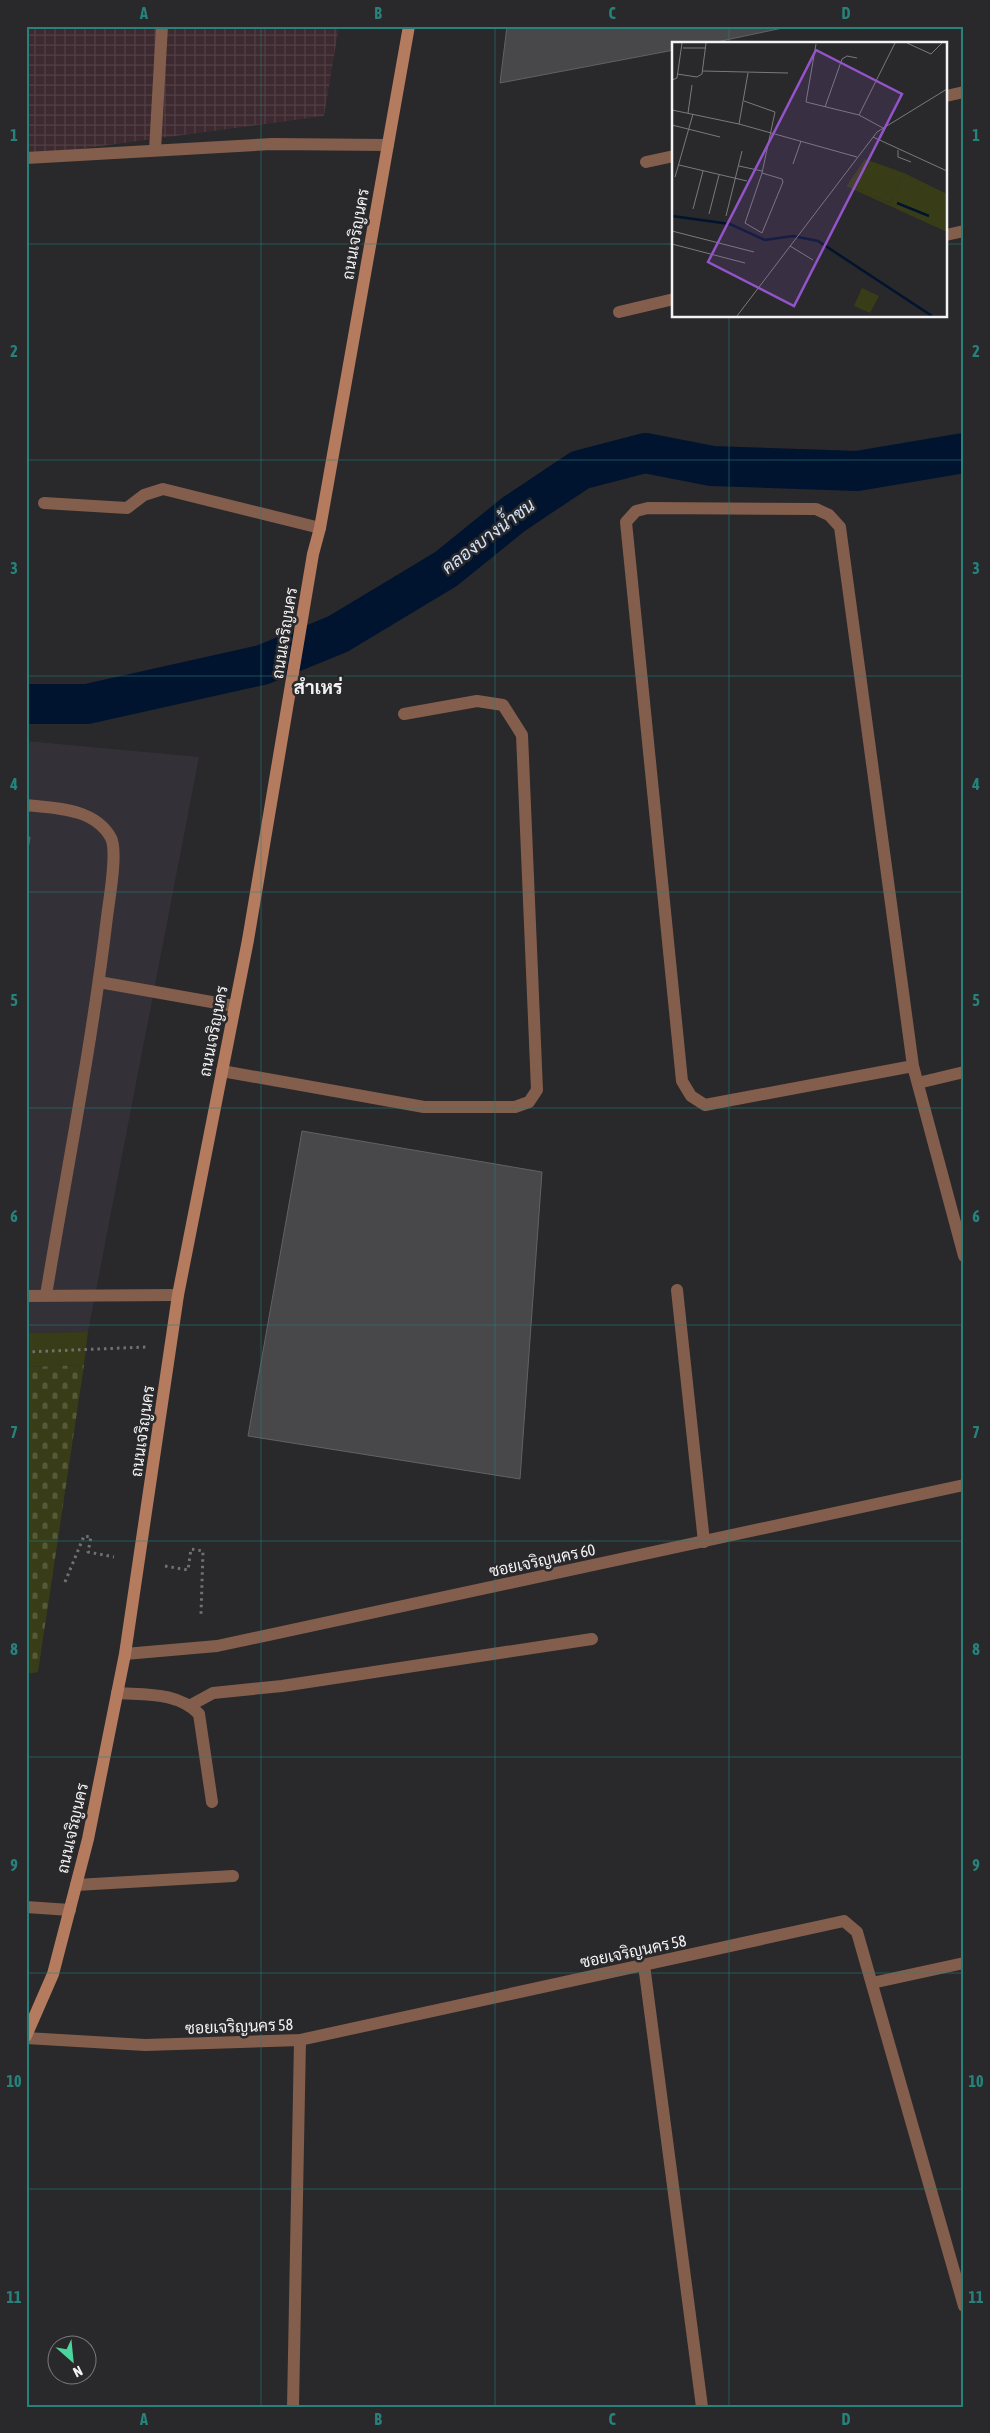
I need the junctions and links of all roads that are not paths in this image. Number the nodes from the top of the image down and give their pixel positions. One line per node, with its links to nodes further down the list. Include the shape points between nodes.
1 (162, 26): 6 (street)
2 (409, 26): 5 (main road, ถนนเจริญนคร)
3 (964, 92): 4 (street)
4 (948, 96)
5 (388, 145): 6 (street, via 272,144); 15 (main road, ถนนเจริญนคร)
6 (155, 150): 8 (street)
7 (672, 156): 9 (street)
8 (26, 158)
9 (646, 162)
10 (964, 231): 11 (street)
11 (948, 235)
12 (672, 299): 13 (street)
13 (619, 312)
14 (44, 503): 15 (street, via 127,508 144,495 163,490)
15 (320, 528): 19 (main road, ถนนเจริญนคร)
16 (404, 714): 21 (street, via 477,701 503,705 522,735 536,1090 529,1102 516,1107 424,1108)
17 (26, 805): 18 (street, via 75,811 96,822 112,838 114,863)
18 (99, 982): 19 (street); 27 (street)
19 (234, 1006): 21 (main road, ถนนเจริญนคร)
20 (913, 1066): 20 (street, via 705,1105 691,1096 682,1081 626,522 636,511 648,508 816,509 829,515 840,527); 23 (street)
21 (222, 1070): 26 (main road, ถนนเจริญนคร)
22 (964, 1072): 23 (street)
23 (918, 1083): 24 (street)
24 (964, 1256)
25 (677, 1290): 30 (street)
26 (178, 1294): 27 (street); 32 (main road, ถนนเจริญนคร)
27 (46, 1295): 28 (street)
28 (26, 1296)
29 (964, 1485): 30 (street, ซอยเจริญนคร 60)
30 (704, 1542): 32 (street, ซอยเจริญนคร 60, via 217,1646)
31 (592, 1639): 34 (street, via 282,1686 213,1693)
32 (125, 1654): 33 (main road, ถนนเจริญนคร)
33 (118, 1693): 34 (street, via 178,1698); 37 (main road, ถนนเจริญนคร)
34 (191, 1705): 35 (street, via 199,1714)
35 (212, 1802)
36 (233, 1876): 37 (street)
37 (76, 1885): 39 (main road, ถนนเจริญนคร)
38 (26, 1907): 39 (street)
39 (70, 1910): 43 (main road, ถนนเจริญนคร, via 53,1974)
40 (964, 1963): 42 (street)
41 (644, 1965): 42 (street, ซอยเจริญนคร 58, via 844,1921 858,1932); 44 (street, ซอยเจริญนคร 58); 47 (street)
42 (872, 1983): 45 (street, ซอยเจริญนคร 58)
43 (26, 2037): 44 (street, ซอยเจริญนคร 58, via 145,2045)
44 (300, 2040): 46 (street)
45 (964, 2306)
46 (293, 2407)
47 (702, 2407)

